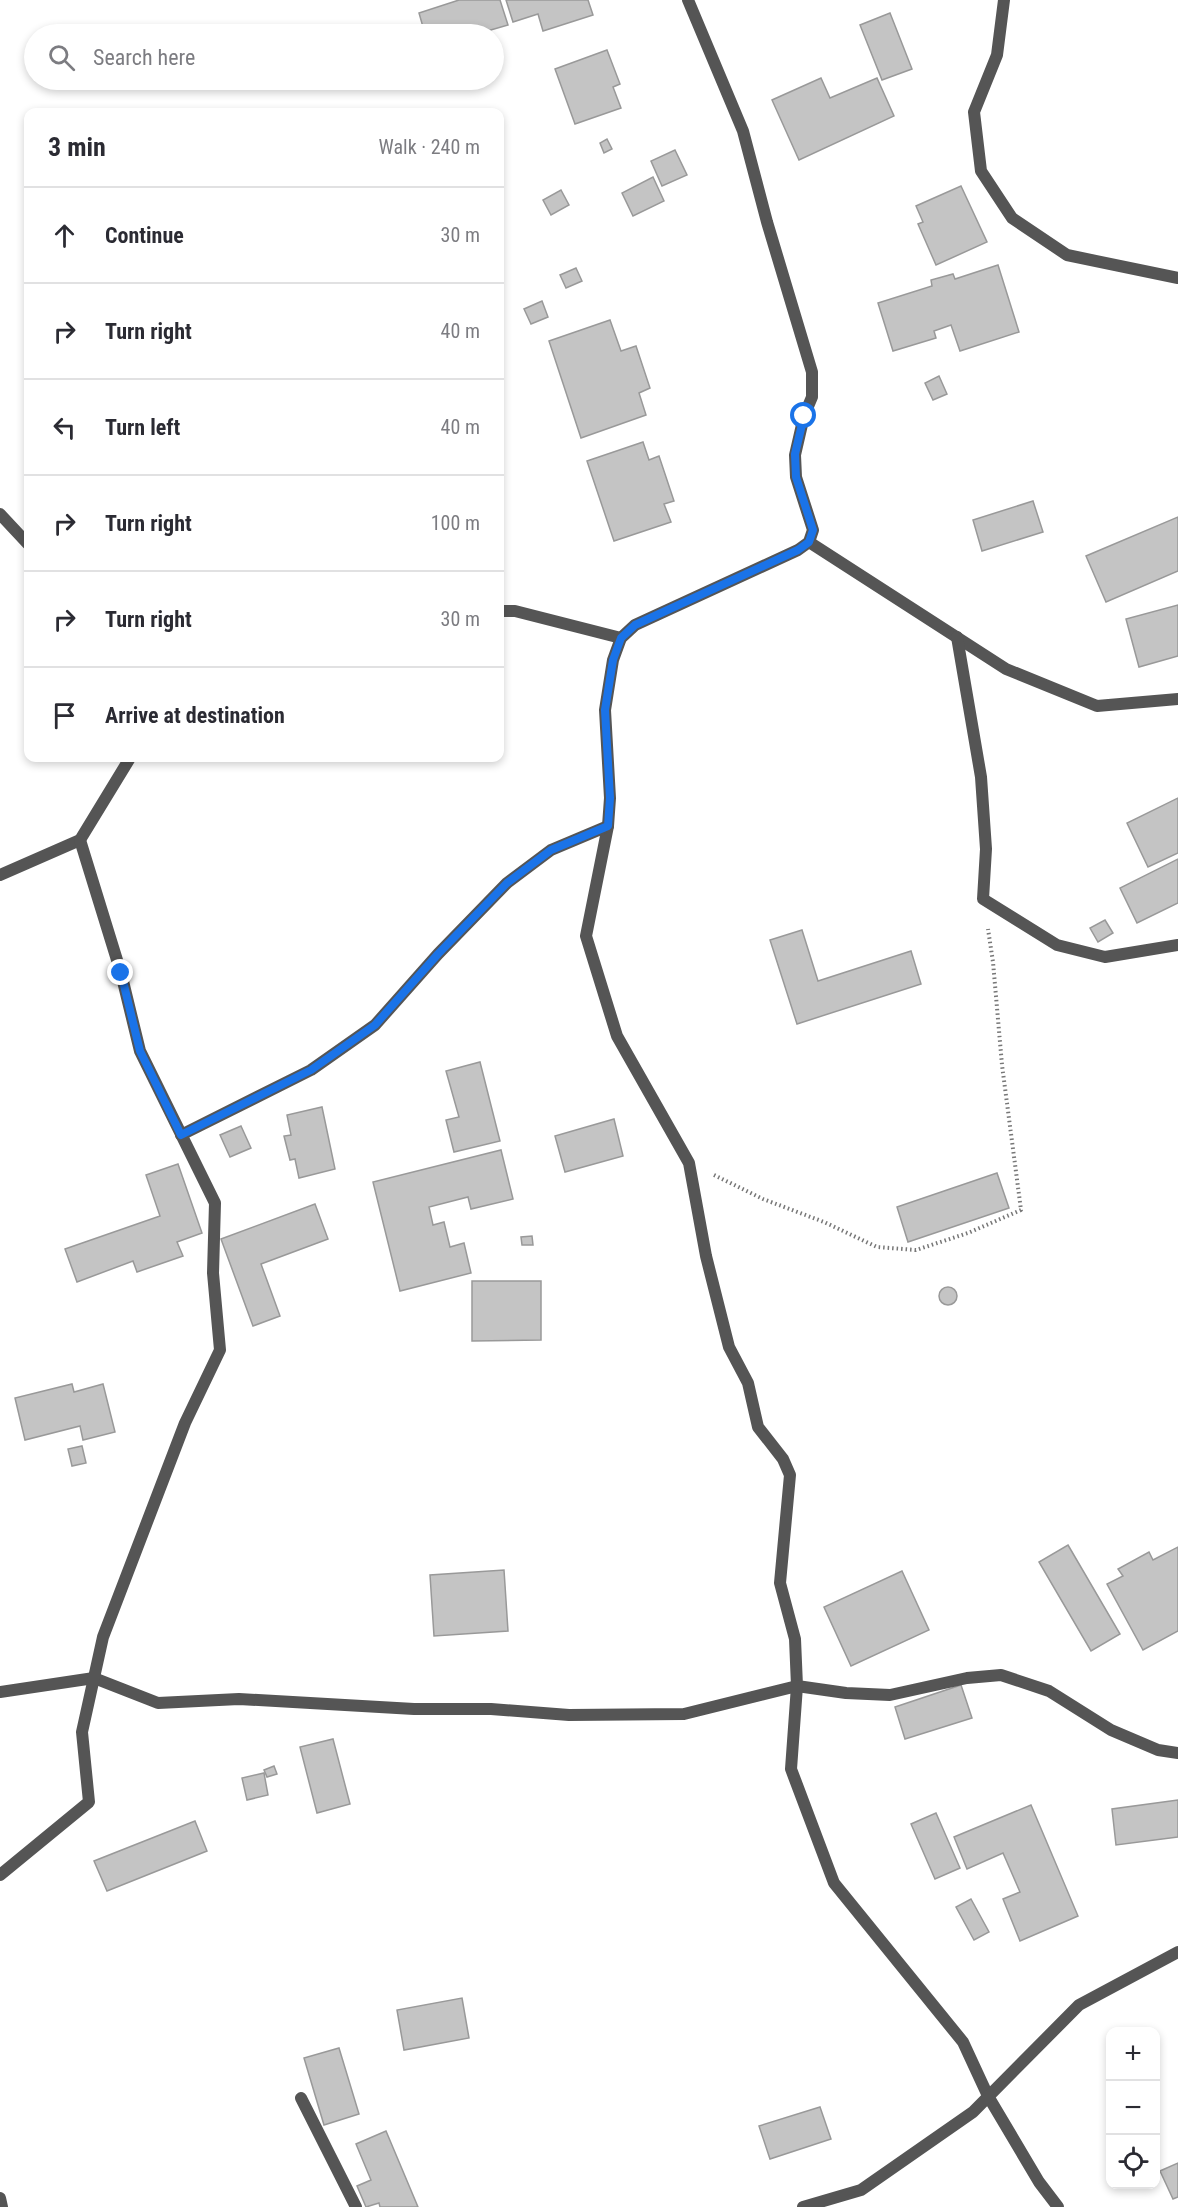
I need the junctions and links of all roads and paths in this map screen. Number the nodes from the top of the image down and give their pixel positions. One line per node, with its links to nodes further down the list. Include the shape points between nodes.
1 (688, 0): 6 (street, via 743,131 812,372 812,397 795,454 796,477 813,530)
2 (1004, 0): 3 (street, via 997,56 974,111 981,171 1012,218 1067,255)
3 (1178, 278)
4 (0, 514): 5 (street)
5 (24, 539)
6 (809, 542): 8 (street); 9 (street, via 635,625)
7 (504, 611): 9 (street)
8 (957, 637): 10 (street, via 1006,669 1097,706); 15 (street, via 981,777 986,849)
9 (621, 638): 12 (street, via 613,660 605,710)
10 (1178, 699)
11 (128, 762): 13 (street)
12 (608, 826): 17 (street, via 551,850 507,883 375,1025 311,1070); 18 (street, via 586,936 617,1036)
13 (80, 840): 14 (street); 17 (street, via 121,973 140,1051)
14 (0, 875)
15 (983, 899): 16 (street, via 1057,945 1106,957); 18 (path, via 1021,1210 916,1250 877,1247)
16 (1178, 945)
17 (181, 1135): 19 (street, via 215,1203 213,1273 220,1350 159,1486 103,1636)
18 (689, 1163): 20 (street, via 706,1256 729,1347 748,1383 758,1427 783,1459 790,1475 780,1583 795,1639)
19 (94, 1678): 20 (street, via 158,1703 239,1699 569,1714 684,1714); 21 (street); 23 (street, via 82,1732 89,1802)
20 (797, 1686): 22 (street, via 890,1695 956,1680 1001,1675 1049,1690 1111,1730 1158,1750); 25 (street, via 791,1769 834,1883 963,2043)
21 (0, 1692)
22 (1178, 1753)
23 (0, 1875)
24 (1178, 1952): 25 (street, via 1079,2005)
25 (988, 2096): 30 (street, via 973,2112 861,2190); 31 (street)
26 (301, 2098): 29 (street)
27 (0, 2198): 28 (street)
28 (2, 2207)
29 (356, 2207)
30 (802, 2207)
31 (1058, 2207)

